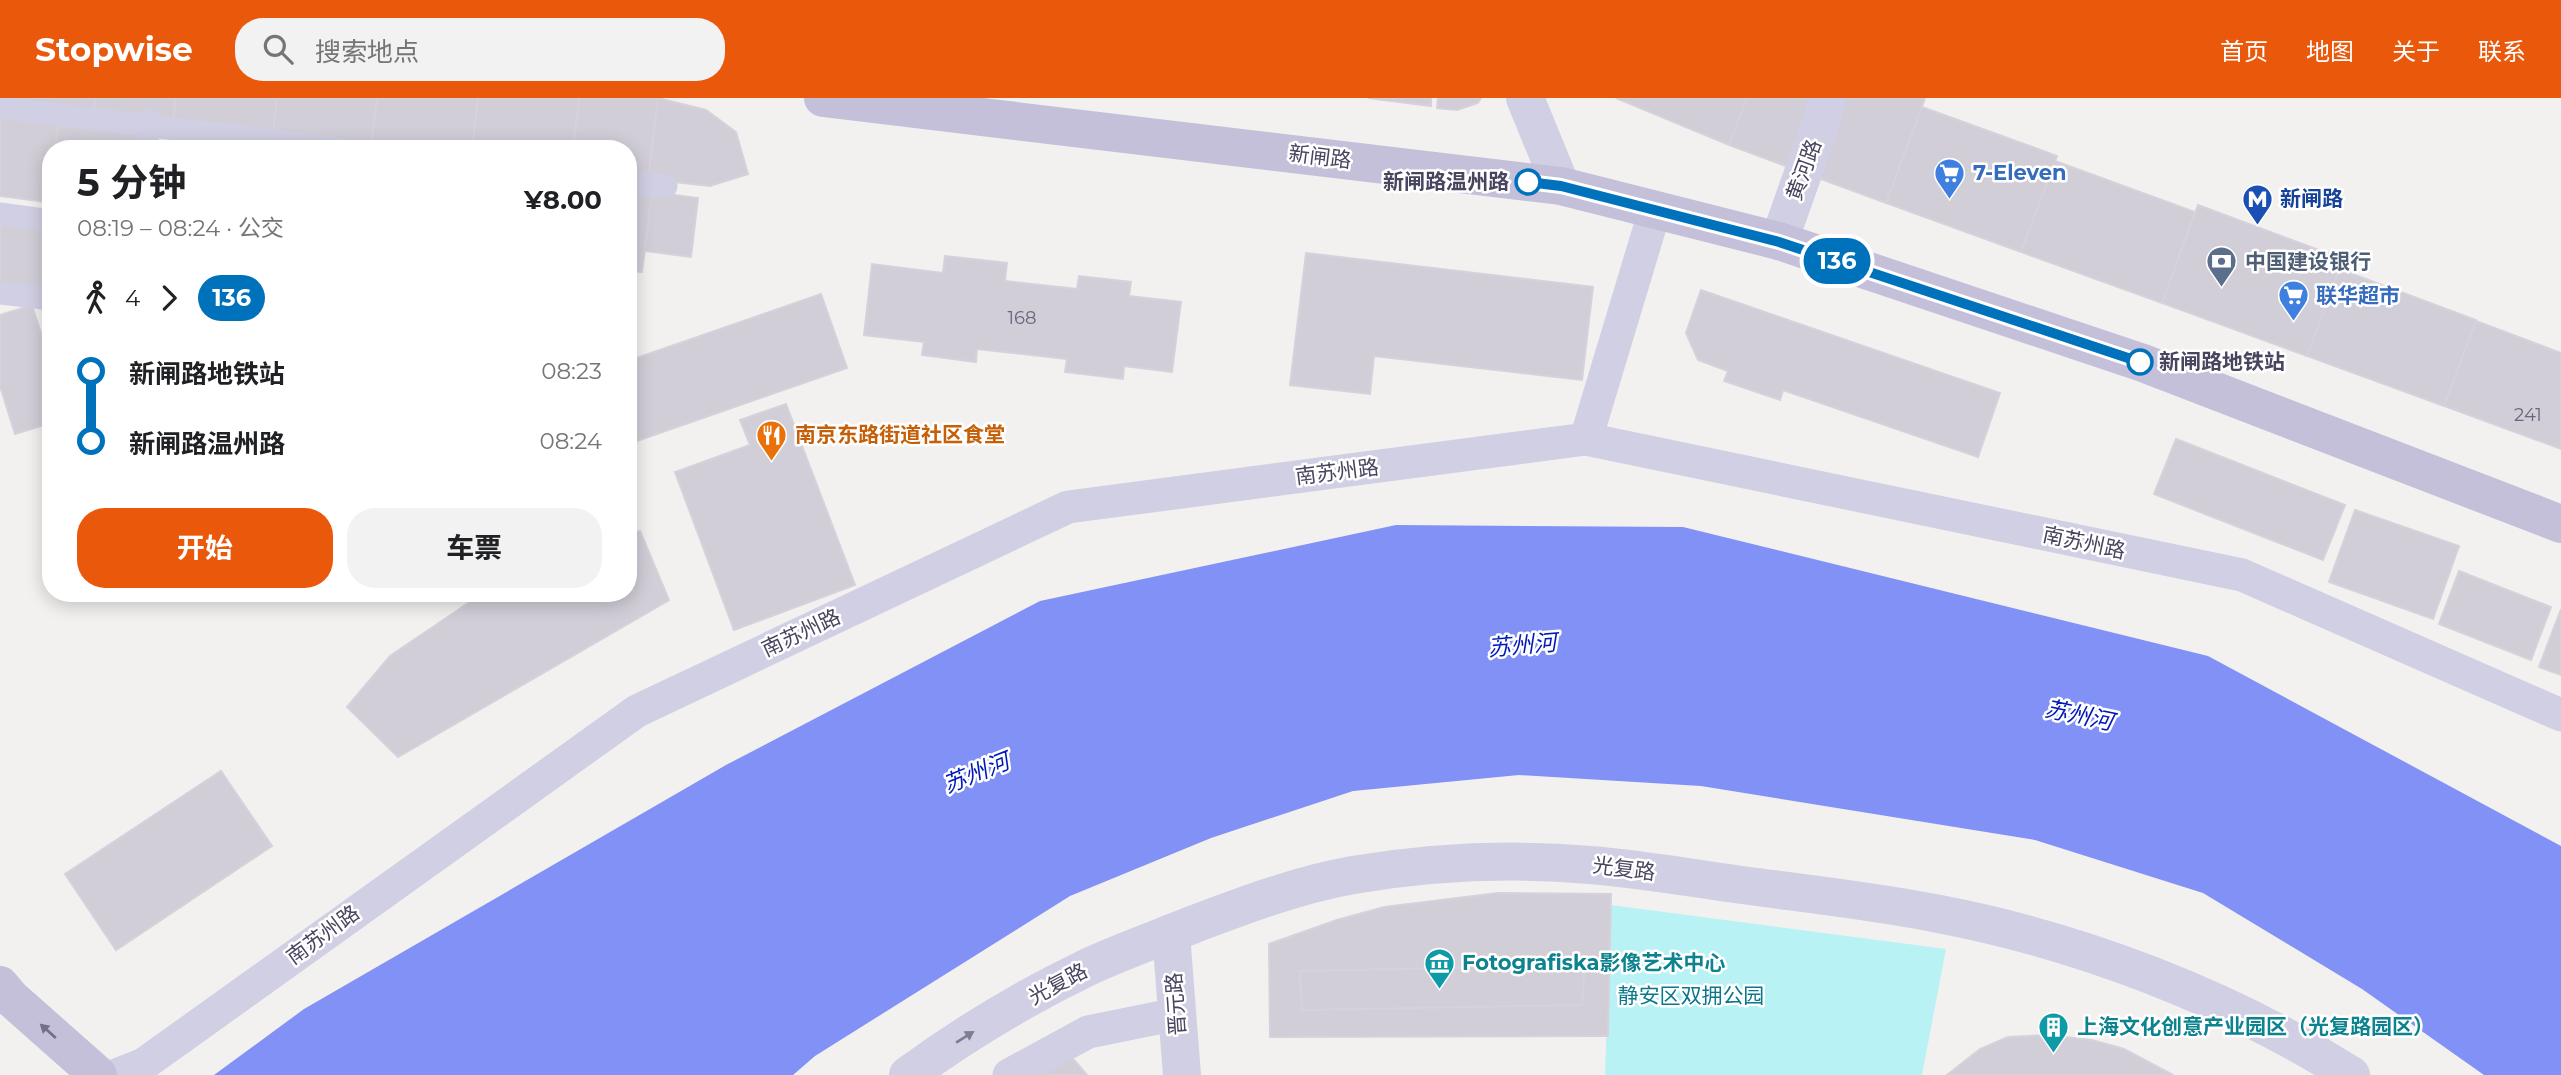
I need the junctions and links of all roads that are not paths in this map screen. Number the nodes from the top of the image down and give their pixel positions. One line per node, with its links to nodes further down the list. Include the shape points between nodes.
1 (822, 98): 9 (main road, 新闸路)
2 (1525, 98): 9 (street)
3 (1827, 98): 13 (street, 黄河路)
4 (0, 107): 5 (lane)
5 (148, 132): 6 (lane)
6 (239, 140)
7 (637, 183): 8 (lane)
8 (666, 186)
9 (1561, 186): 10 (main road, 新闸路)
10 (1655, 210): 13 (main road, 新闸路); 16 (street)
11 (0, 214): 12 (lane)
12 (42, 220)
13 (1779, 242): 17 (main road, 新闸路, via 2143,363)
14 (0, 293): 15 (lane)
15 (42, 298)
16 (1586, 439): 18 (street, 南苏州路, via 2242,575); 23 (street, 南苏州路, via 1068,507 637,710 144,1064)
17 (2561, 524)
18 (2561, 715)
19 (1171, 934): 21 (street, 晋元路); 24 (street, 光复路, one-way to 19, via 1040,993); 27 (street, 光复路, via 1266,898 1351,876 1486,861 1594,865 1891,905 1990,925 2123,965 2198,996)
20 (0, 985): 22 (main road, one-way to 20)
21 (1177, 1014): 25 (street, via 1088,1032); 26 (street)
22 (98, 1075)
23 (116, 1075)
24 (908, 1075)
25 (1009, 1075)
26 (1182, 1075)
27 (2351, 1075)

